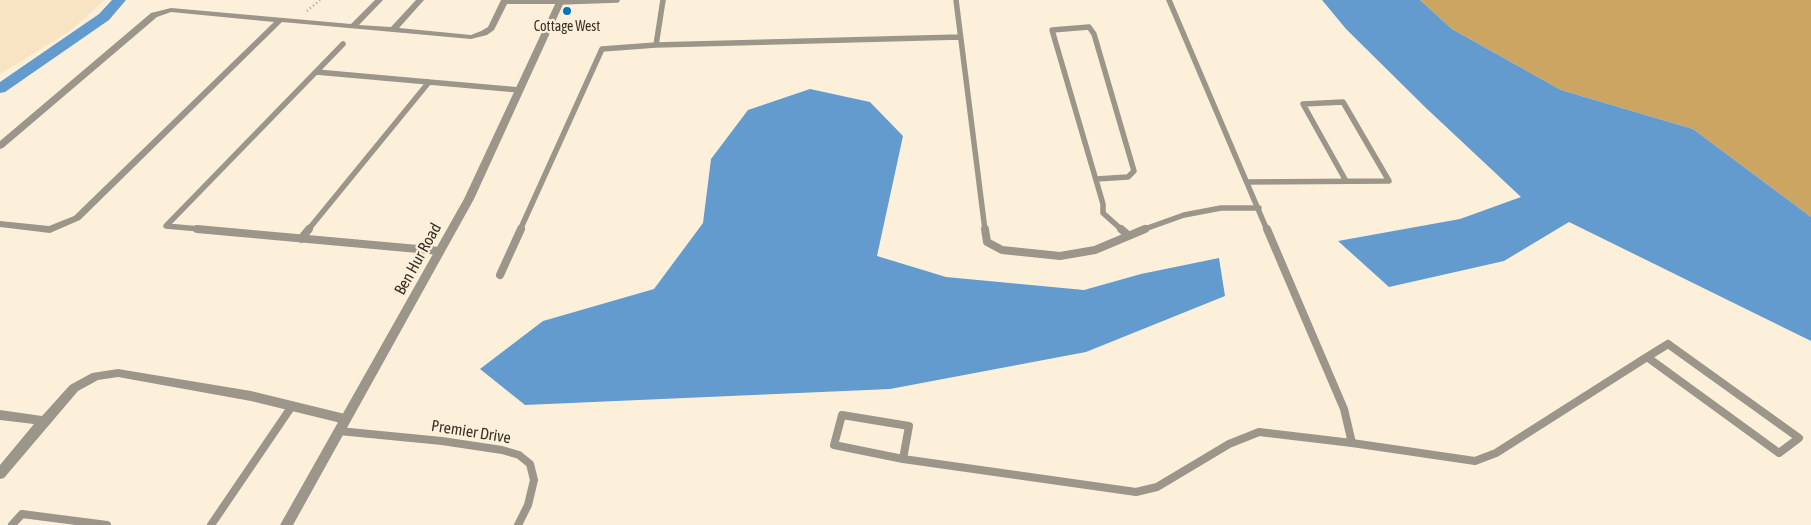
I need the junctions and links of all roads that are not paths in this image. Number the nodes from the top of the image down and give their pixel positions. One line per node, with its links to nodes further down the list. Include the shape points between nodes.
1 (379, 0): 11 (street)
2 (420, 0): 12 (street)
3 (617, 0): 9 (lane)
4 (663, 0): 15 (lane)
5 (956, 0): 13 (lane)
6 (1169, 0): 22 (lane)
7 (505, 1): 8 (street); 12 (street, via 491,28 471,37)
8 (529, 1): 9 (street)
9 (561, 1): 18 (street, Ben Hur Road)
10 (281, 19): 11 (street); 19 (street, via 171,10 154,15); 24 (street, via 77,218 50,230)
11 (354, 26): 12 (street)
12 (394, 30)
13 (960, 37): 15 (lane); 25 (lane, via 987,242 1002,250 1060,256 1095,250)
14 (344, 44): 16 (lane)
15 (656, 45): 28 (lane, via 602,50)
16 (316, 72): 17 (lane); 26 (lane, via 166,226)
17 (429, 82): 18 (lane); 26 (lane)
18 (519, 90): 27 (street, Ben Hur Road, via 469,199)
19 (0, 146)
20 (1096, 179): 20 (lane, via 1093,170 1052,30 1088,27 1094,34 1134,171 1128,177); 25 (lane, via 1103,213)
21 (1346, 181): 21 (lane, via 1389,181 1343,102 1303,104); 22 (lane)
22 (1247, 182): 23 (lane)
23 (1258, 208): 25 (lane, via 1221,208 1184,215); 35 (lane, via 1344,409)
24 (0, 224)
25 (1128, 235)
26 (301, 239): 27 (lane)
27 (440, 251): 32 (street, Ben Hur Road)
28 (500, 275)
29 (1647, 357): 29 (lane, via 1668,344 1799,438 1779,453); 35 (lane, via 1496,453 1475,460)
30 (292, 406): 32 (street); 33 (street, via 251,396 112,374 96,376 74,388); 40 (lane)
31 (0, 415): 33 (street)
32 (345, 420): 34 (street, Ben Hur Road)
33 (44, 421): 37 (street)
34 (339, 430): 41 (street, Ben Hur Road); 42 (lane, Premier Drive, via 442,441 519,455 530,464 534,480 528,505)
35 (1352, 443): 36 (lane, via 1259,432 1230,444 1157,487 1136,492)
36 (903, 459): 36 (lane, via 834,446 842,415 909,426)
37 (0, 474)
38 (12, 525): 39 (lane, via 22,514)
39 (107, 525)
40 (211, 525)
41 (286, 525)
42 (518, 525)

